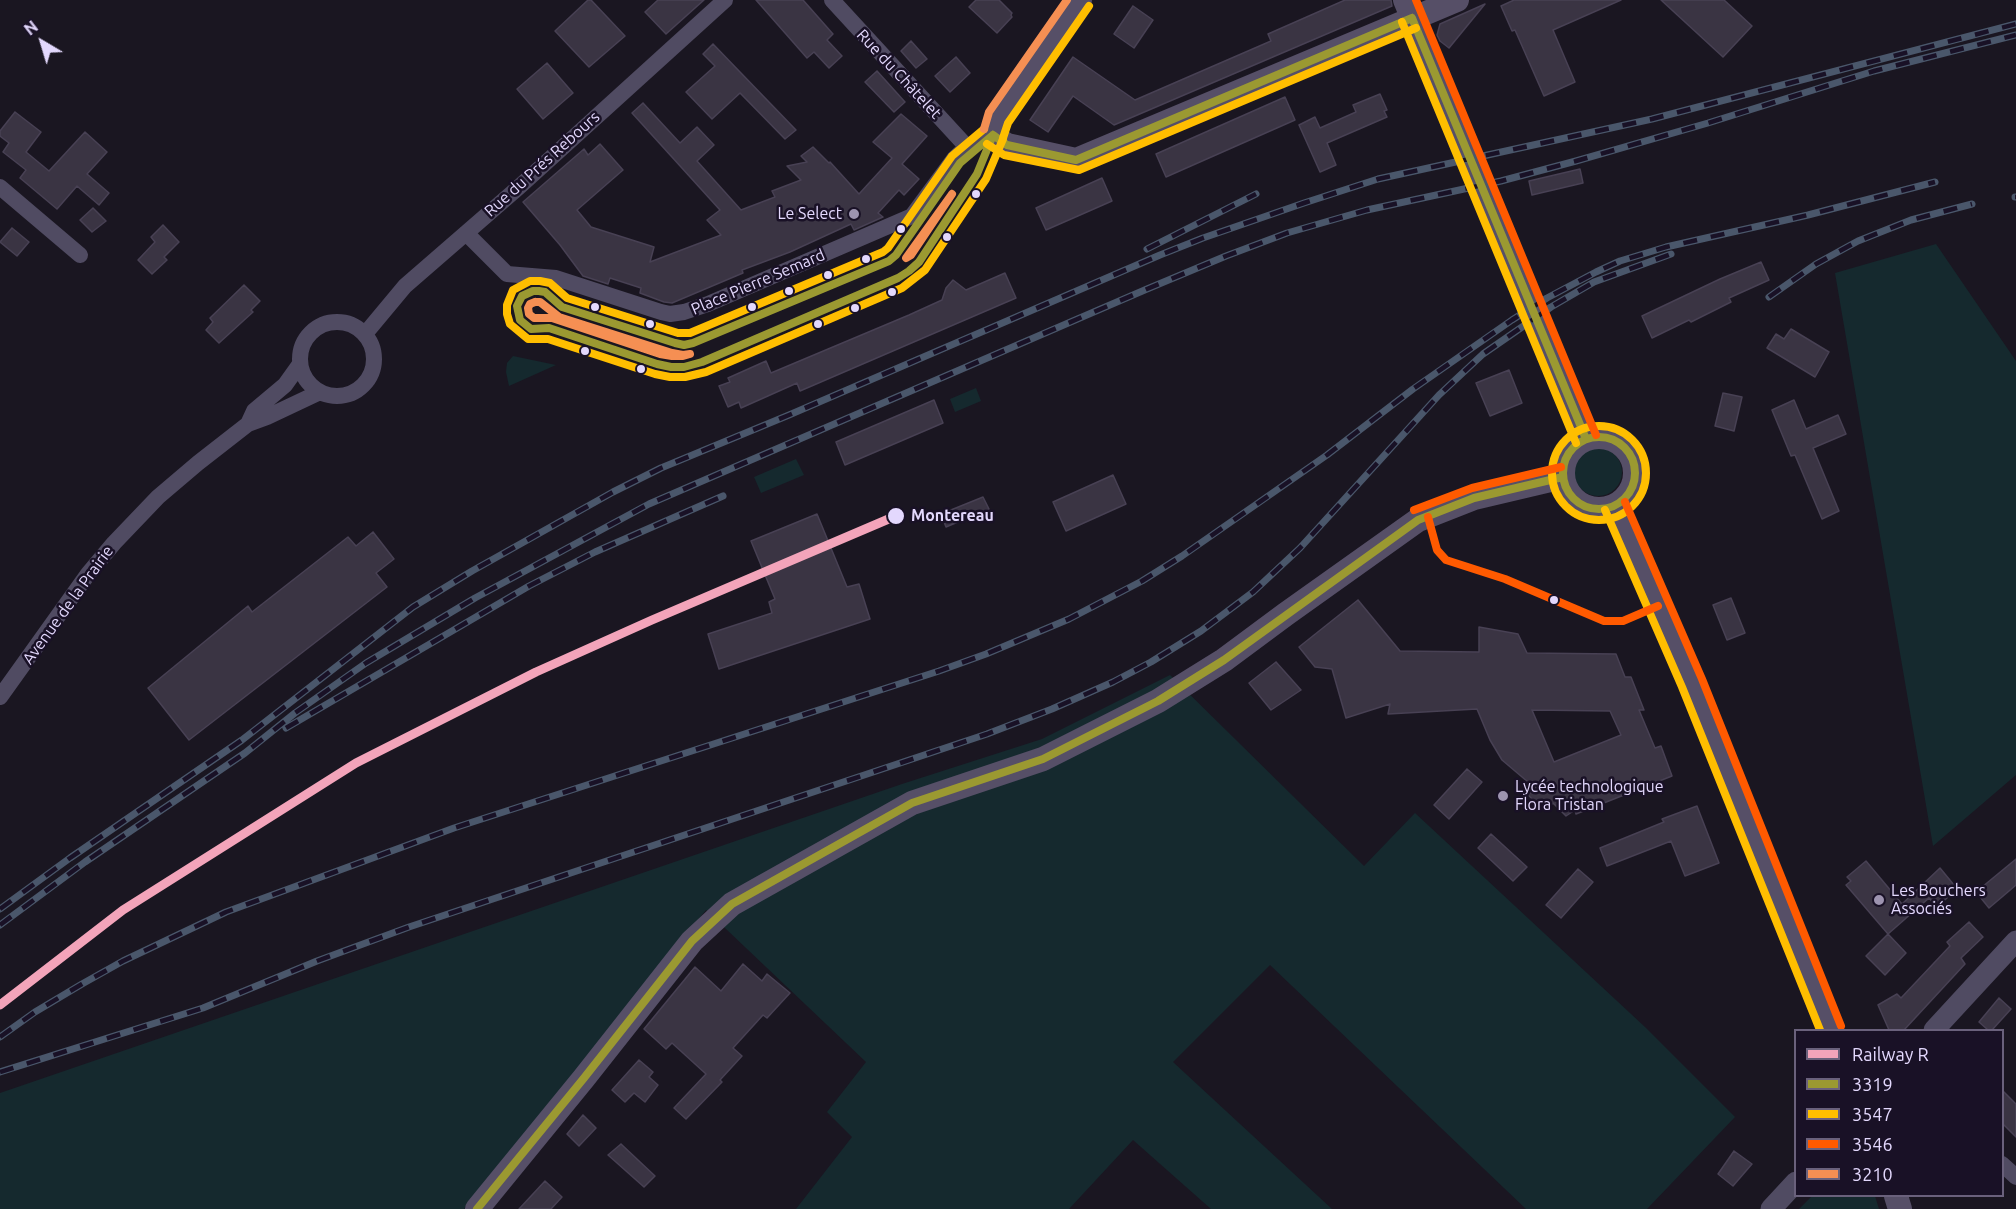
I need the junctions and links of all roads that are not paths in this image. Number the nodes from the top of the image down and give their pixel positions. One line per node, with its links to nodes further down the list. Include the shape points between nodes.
1 (725, 0): 9 (street, Rue du Prés Rebours)
2 (832, 0): 7 (street, Rue du Châtelet)
3 (1080, 0): 6 (main road, via 998,118)
4 (1457, 0): 5 (main road)
5 (1409, 9): 6 (main road, via 1076,160 1008,145); 15 (main road)
6 (993, 135): 7 (street, Place Pierre Semard)
7 (967, 147): 9 (street, Place Pierre Semard, via 912,216 684,312 660,312 556,278 507,274)
8 (0, 188): 10 (street)
9 (466, 233): 11 (street, Rue du Prés Rebours, via 405,286)
10 (80, 255)
11 (365, 334): 12 (street, via 339,321 324,324 304,340); 13 (street, via 374,362 364,383 344,395)
12 (300, 364): 13 (street, via 310,385); 14 (street, Avenue de la Prairie, via 285,385 254,411)
13 (320, 392): 14 (street, Avenue de la Prairie)
14 (248, 424): 18 (street, Avenue de la Prairie, via 158,497 114,543)
15 (1586, 439): 16 (main road, via 1568,454); 17 (main road, via 1598,436 1616,441 1630,453 1635,464 1633,489)
16 (1563, 477): 17 (main road, via 1572,498 1581,505 1604,510); 25 (main road, via 1474,498 1418,520 1224,660 1158,701 1043,759 912,803 732,904 692,941)
17 (1615, 506): 20 (main road, via 1697,694)
18 (0, 697)
19 (2016, 941): 21 (street)
20 (1831, 1029)
21 (1935, 1029)
22 (2004, 1166): 23 (street)
23 (2016, 1177)
24 (1794, 1184): 26 (street)
25 (477, 1209)
26 (1771, 1209)

